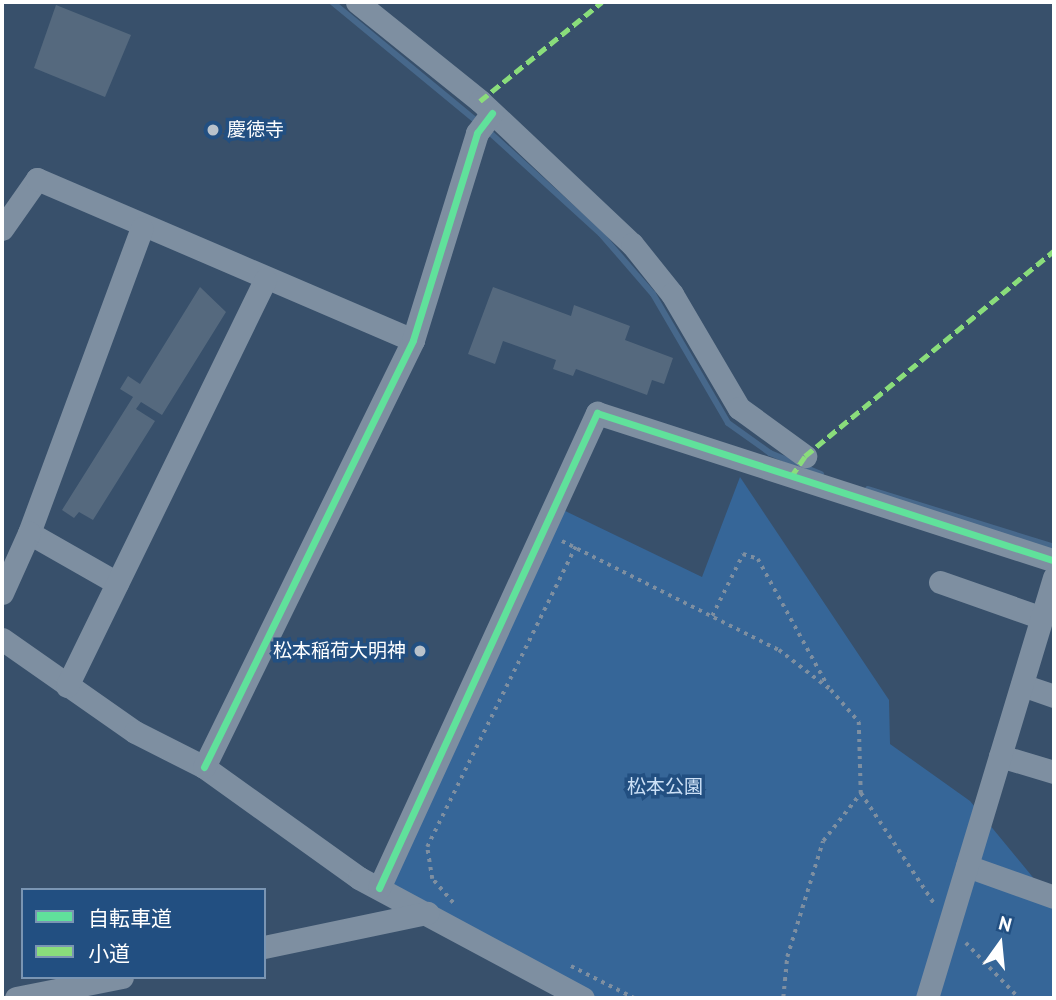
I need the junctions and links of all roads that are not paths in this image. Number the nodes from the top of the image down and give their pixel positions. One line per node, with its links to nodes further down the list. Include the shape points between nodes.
1 (358, 2): 2 (street)
2 (492, 113): 7 (street, via 477,134); 8 (street, via 632,244 672,294 753,424)
3 (7, 204): 4 (street, via 37,179); 5 (street)
4 (142, 228): 6 (street); 9 (street)
5 (2, 229)
6 (265, 280): 7 (street); 13 (street)
7 (413, 341): 21 (street)
8 (805, 456)
9 (29, 533): 13 (street); 14 (street)
10 (1054, 562): 24 (street, via 597,413)
11 (1054, 578): 15 (street)
12 (940, 582): 15 (street)
13 (117, 583): 17 (street)
14 (2, 593)
15 (1042, 618): 18 (street)
16 (2, 639): 17 (street)
17 (67, 685): 21 (street)
18 (1022, 685): 19 (street); 20 (street)
19 (1054, 696)
20 (1000, 756): 22 (street); 23 (street)
21 (204, 767): 24 (street)
22 (1054, 772)
23 (967, 866): 25 (street); 31 (street)
24 (379, 888): 26 (street)
25 (1054, 897)
26 (427, 913): 27 (street); 30 (street)
27 (266, 947)
28 (112, 979): 29 (street)
29 (16, 998)
30 (583, 998)
31 (927, 998)

